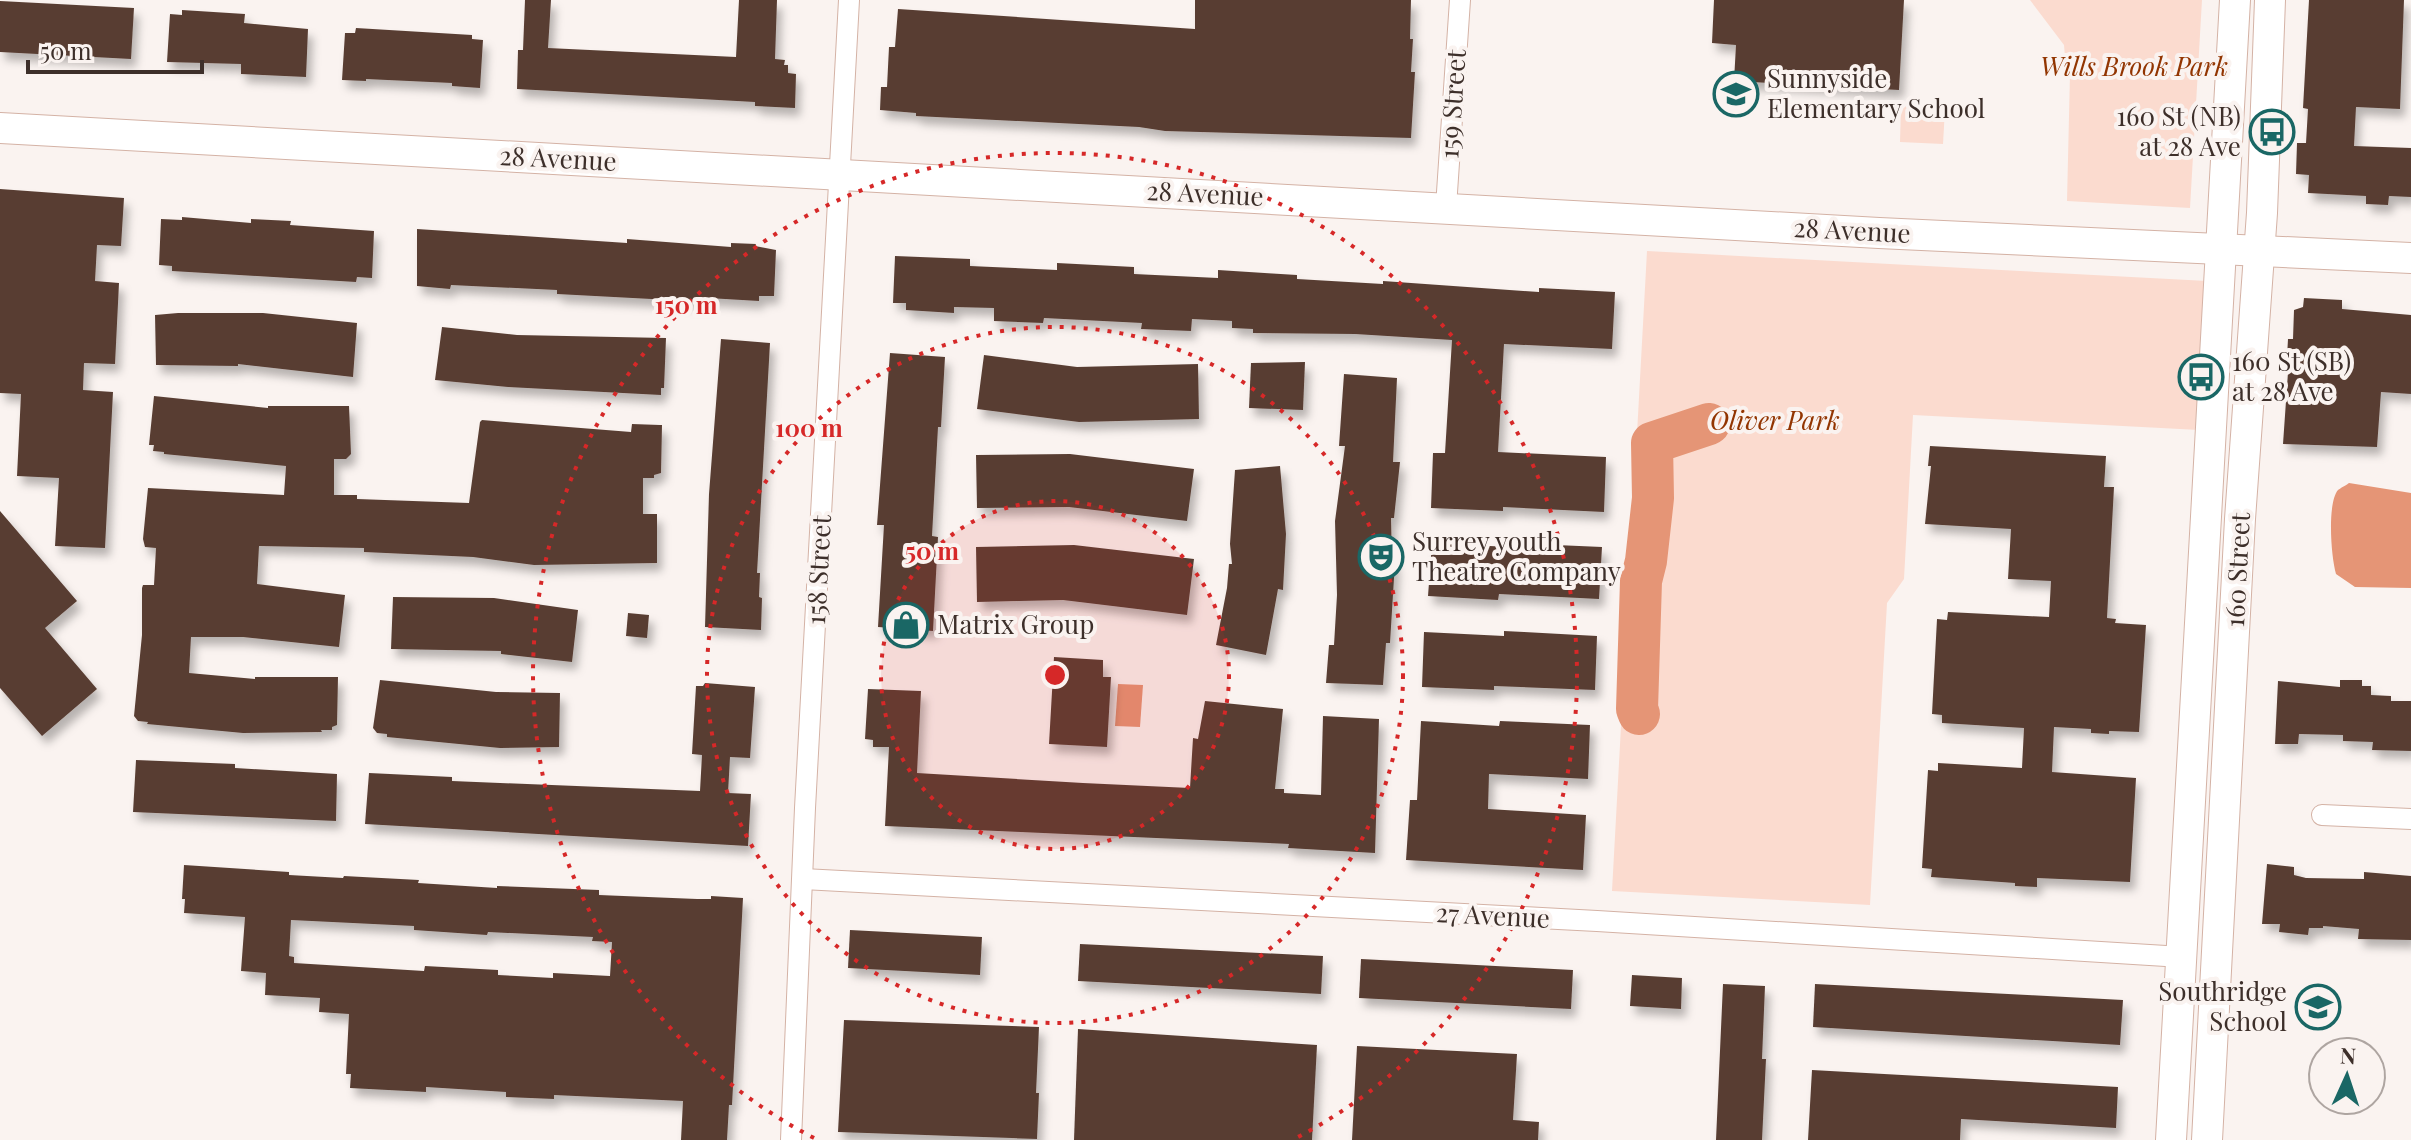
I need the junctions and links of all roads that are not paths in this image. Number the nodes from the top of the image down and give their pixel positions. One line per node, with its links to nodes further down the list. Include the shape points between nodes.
1 (849, 0): 6 (street, 158 Street)
2 (1460, 0): 7 (street, 159 Street)
3 (2235, 0): 8 (main road, 160 Street)
4 (2270, 0): 9 (main road, 160 Street)
5 (0, 128): 6 (main road, 28 Avenue)
6 (839, 174): 7 (main road, 28 Avenue); 13 (street, 158 Street)
7 (1446, 207): 8 (main road, 28 Avenue)
8 (2222, 249): 9 (main road, 28 Avenue); 14 (main road, 160 Street)
9 (2260, 251): 10 (main road, 28 Avenue); 17 (main road, 160 Street)
10 (2411, 258)
11 (2322, 815): 12 (street)
12 (2411, 819)
13 (803, 879): 14 (street, 27 Avenue); 15 (street, 158 Street)
14 (2182, 957): 16 (main road, 160 Street); 17 (main road, via 2197,990 2190,1116)
15 (791, 1140)
16 (2171, 1140)
17 (2205, 1140)

